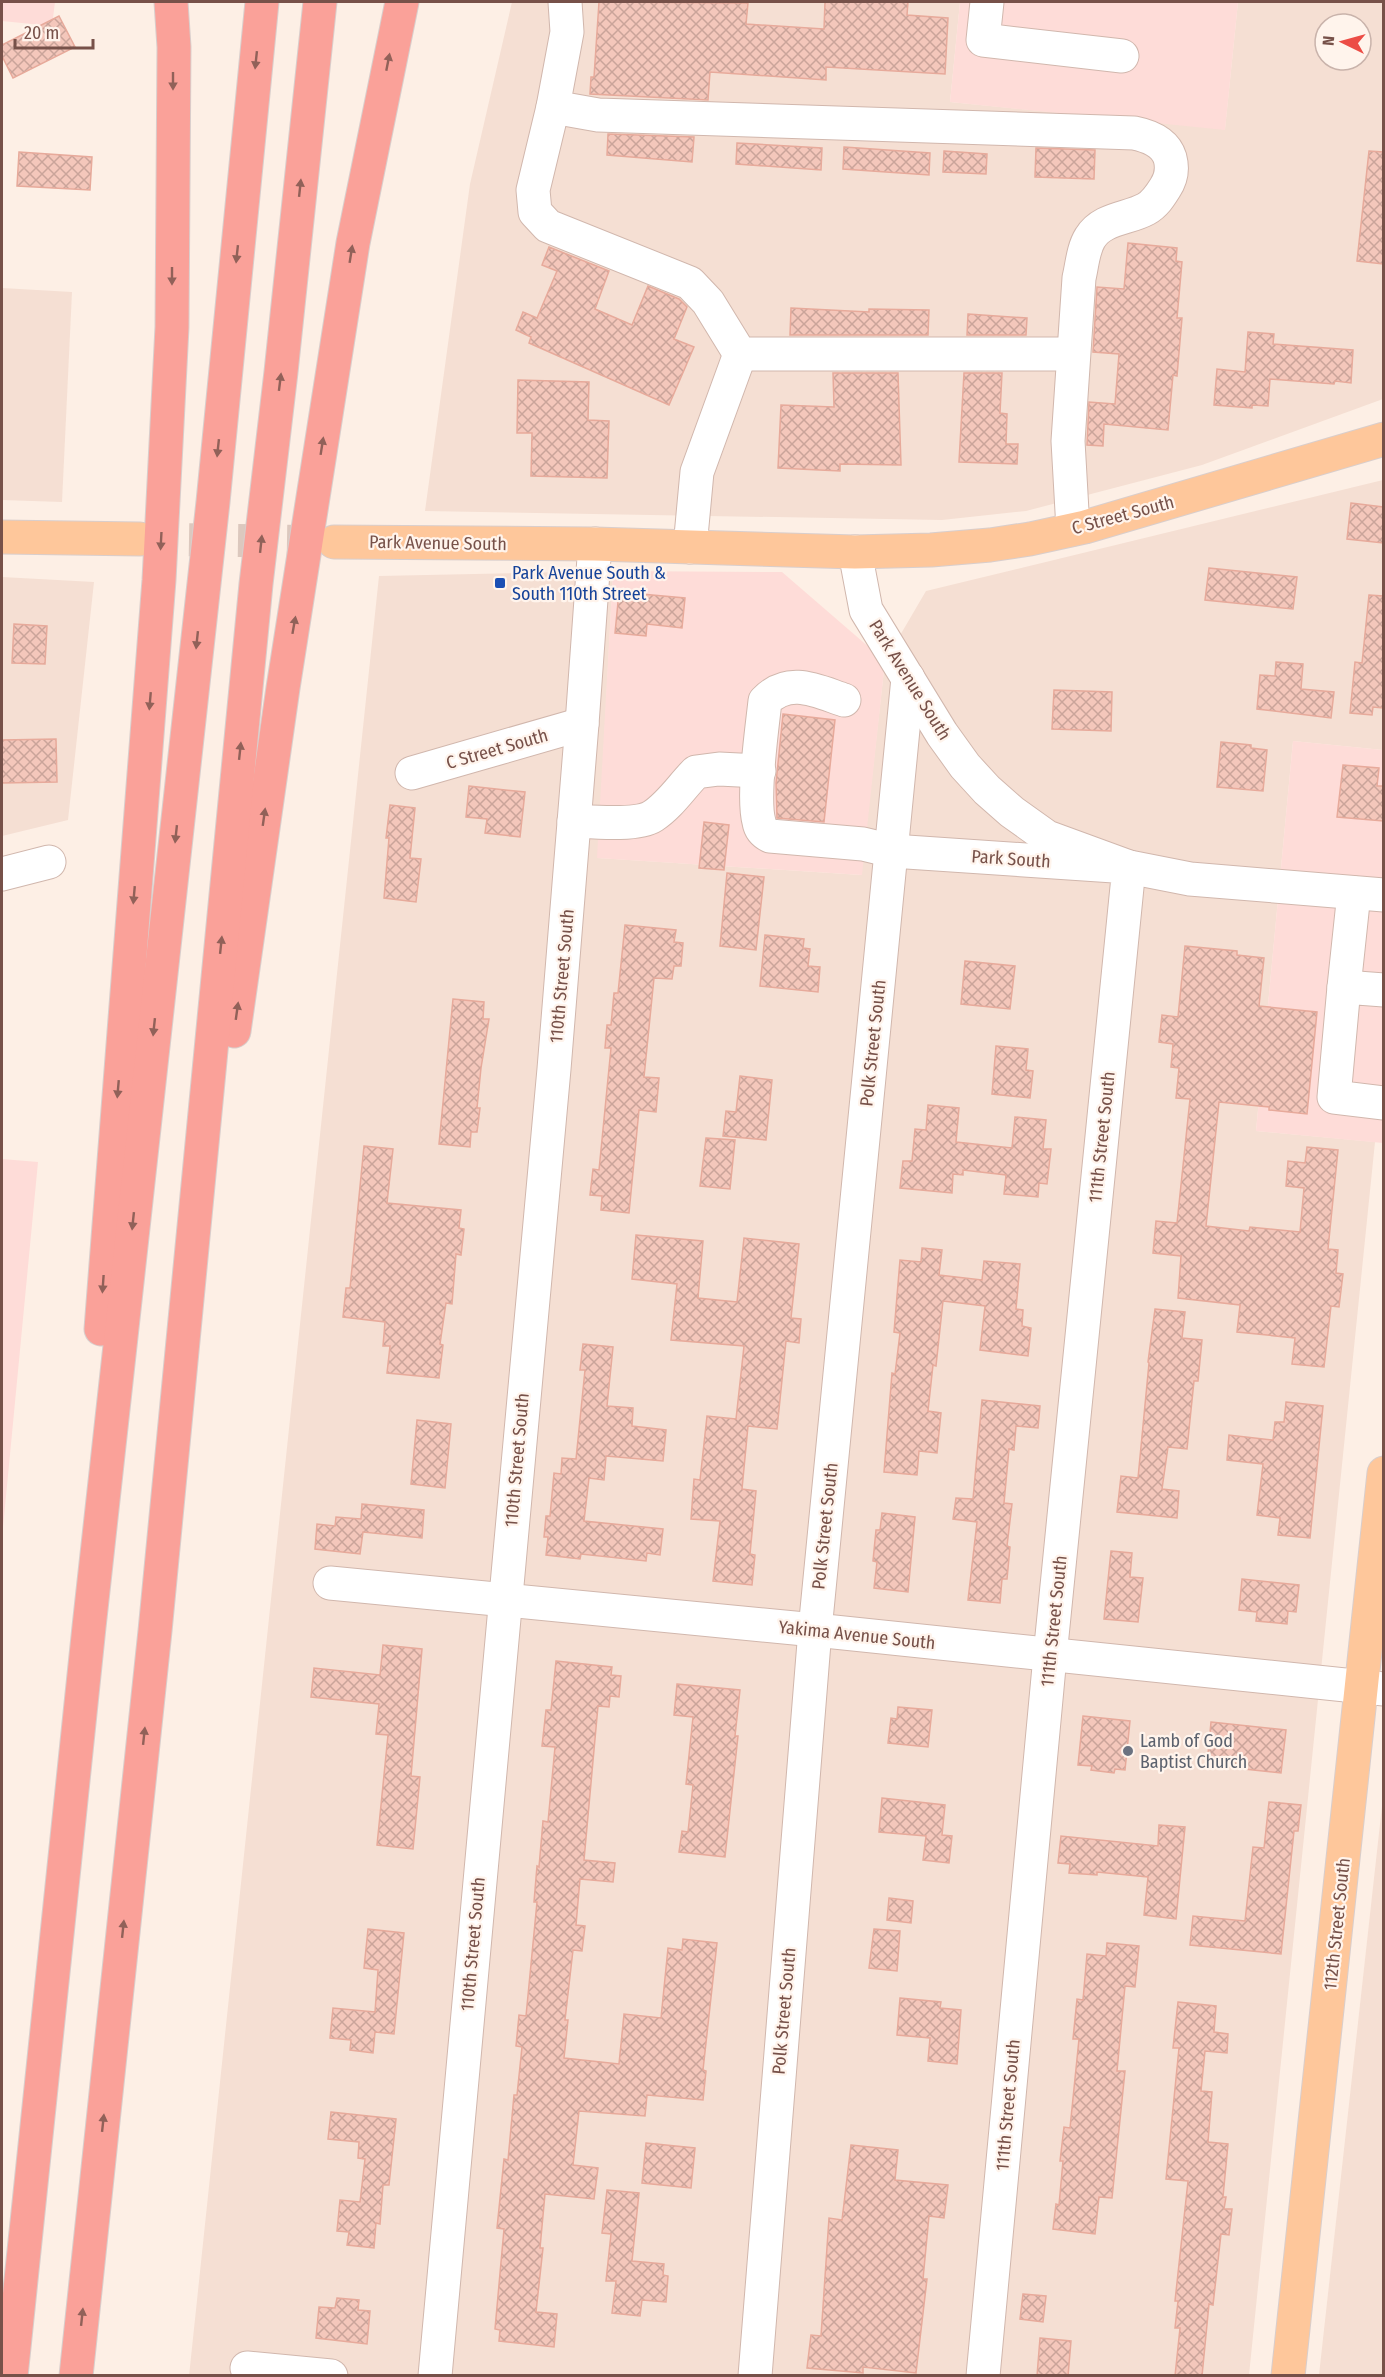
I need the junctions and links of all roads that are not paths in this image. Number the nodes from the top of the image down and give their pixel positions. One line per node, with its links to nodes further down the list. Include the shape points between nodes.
1 (171, 2): 36 (highway, one-way to 36, via 172,327 159,580 103,1285)
2 (262, 2): 36 (highway, one-way to 36, via 213,502)
3 (320, 2): 38 (highway, one-way to 3, via 256,584)
4 (402, 2): 38 (highway, one-way to 4, via 283,688 353,243)
5 (565, 2): 8 (street, via 567,32)
6 (987, 2): 7 (street, via 983,40)
7 (1122, 56)
8 (553, 107): 9 (street, via 533,190 535,212 548,226 690,283 708,302); 10 (street, via 598,115 1134,133 1150,137 1167,150 1172,164 1171,179 1147,208 1111,220 1090,237 1079,278)
9 (740, 354): 10 (street); 17 (street, via 698,472)
10 (1073, 354): 12 (street, via 1068,441)
11 (1383, 439): 12 (main road, C Street South)
12 (1073, 530): 18 (main road, C Street South, via 990,545)
13 (2, 537): 14 (main road)
14 (140, 539)
15 (334, 542): 16 (main road, Park Avenue South)
16 (595, 544): 17 (main road, Park Avenue South); 21 (street, 110th Street South)
17 (690, 548): 18 (main road, Park Avenue South)
18 (855, 552): 19 (street, Park Avenue South, via 866,610)
19 (908, 678): 25 (street, Polk Street South); 27 (street, Park Avenue South, via 965,766 1012,812 1047,837)
20 (844, 700): 22 (street, via 805,686 773,693 765,701)
21 (582, 724): 23 (street, C Street South); 24 (street, 110th Street South)
22 (759, 771): 24 (street, via 696,772 652,818); 25 (street, Park South, via 758,821 764,833)
23 (412, 773)
24 (574, 821): 35 (street, 110th Street South)
25 (892, 851): 27 (street, Park South); 37 (street, Polk Street South)
26 (49, 862): 28 (street)
27 (1129, 867): 29 (street, Park Avenue South, via 1190,879); 39 (street, 111th Street South)
28 (2, 874)
29 (1369, 894): 30 (street)
30 (1344, 987): 31 (street); 32 (street, via 1334,1097)
31 (1383, 990)
32 (1383, 1102)
33 (1383, 1473): 40 (main road, 112th Street South)
34 (330, 1583): 35 (street, Yakima Avenue South)
35 (504, 1601): 37 (street, Yakima Avenue South); 45 (street, 110th Street South)
36 (89, 1627): 42 (highway)
37 (815, 1630): 39 (street, Yakima Avenue South); 46 (street, Polk Street South)
38 (155, 1631): 43 (highway, one-way to 38)
39 (1050, 1656): 40 (street, Yakima Avenue South); 47 (street, 111th Street South)
40 (1373, 1688): 48 (main road, 112th Street South)
41 (247, 2368): 44 (street)
42 (11, 2376)
43 (76, 2376)
44 (331, 2376)
45 (435, 2376)
46 (755, 2376)
47 (983, 2376)
48 (1288, 2376)

